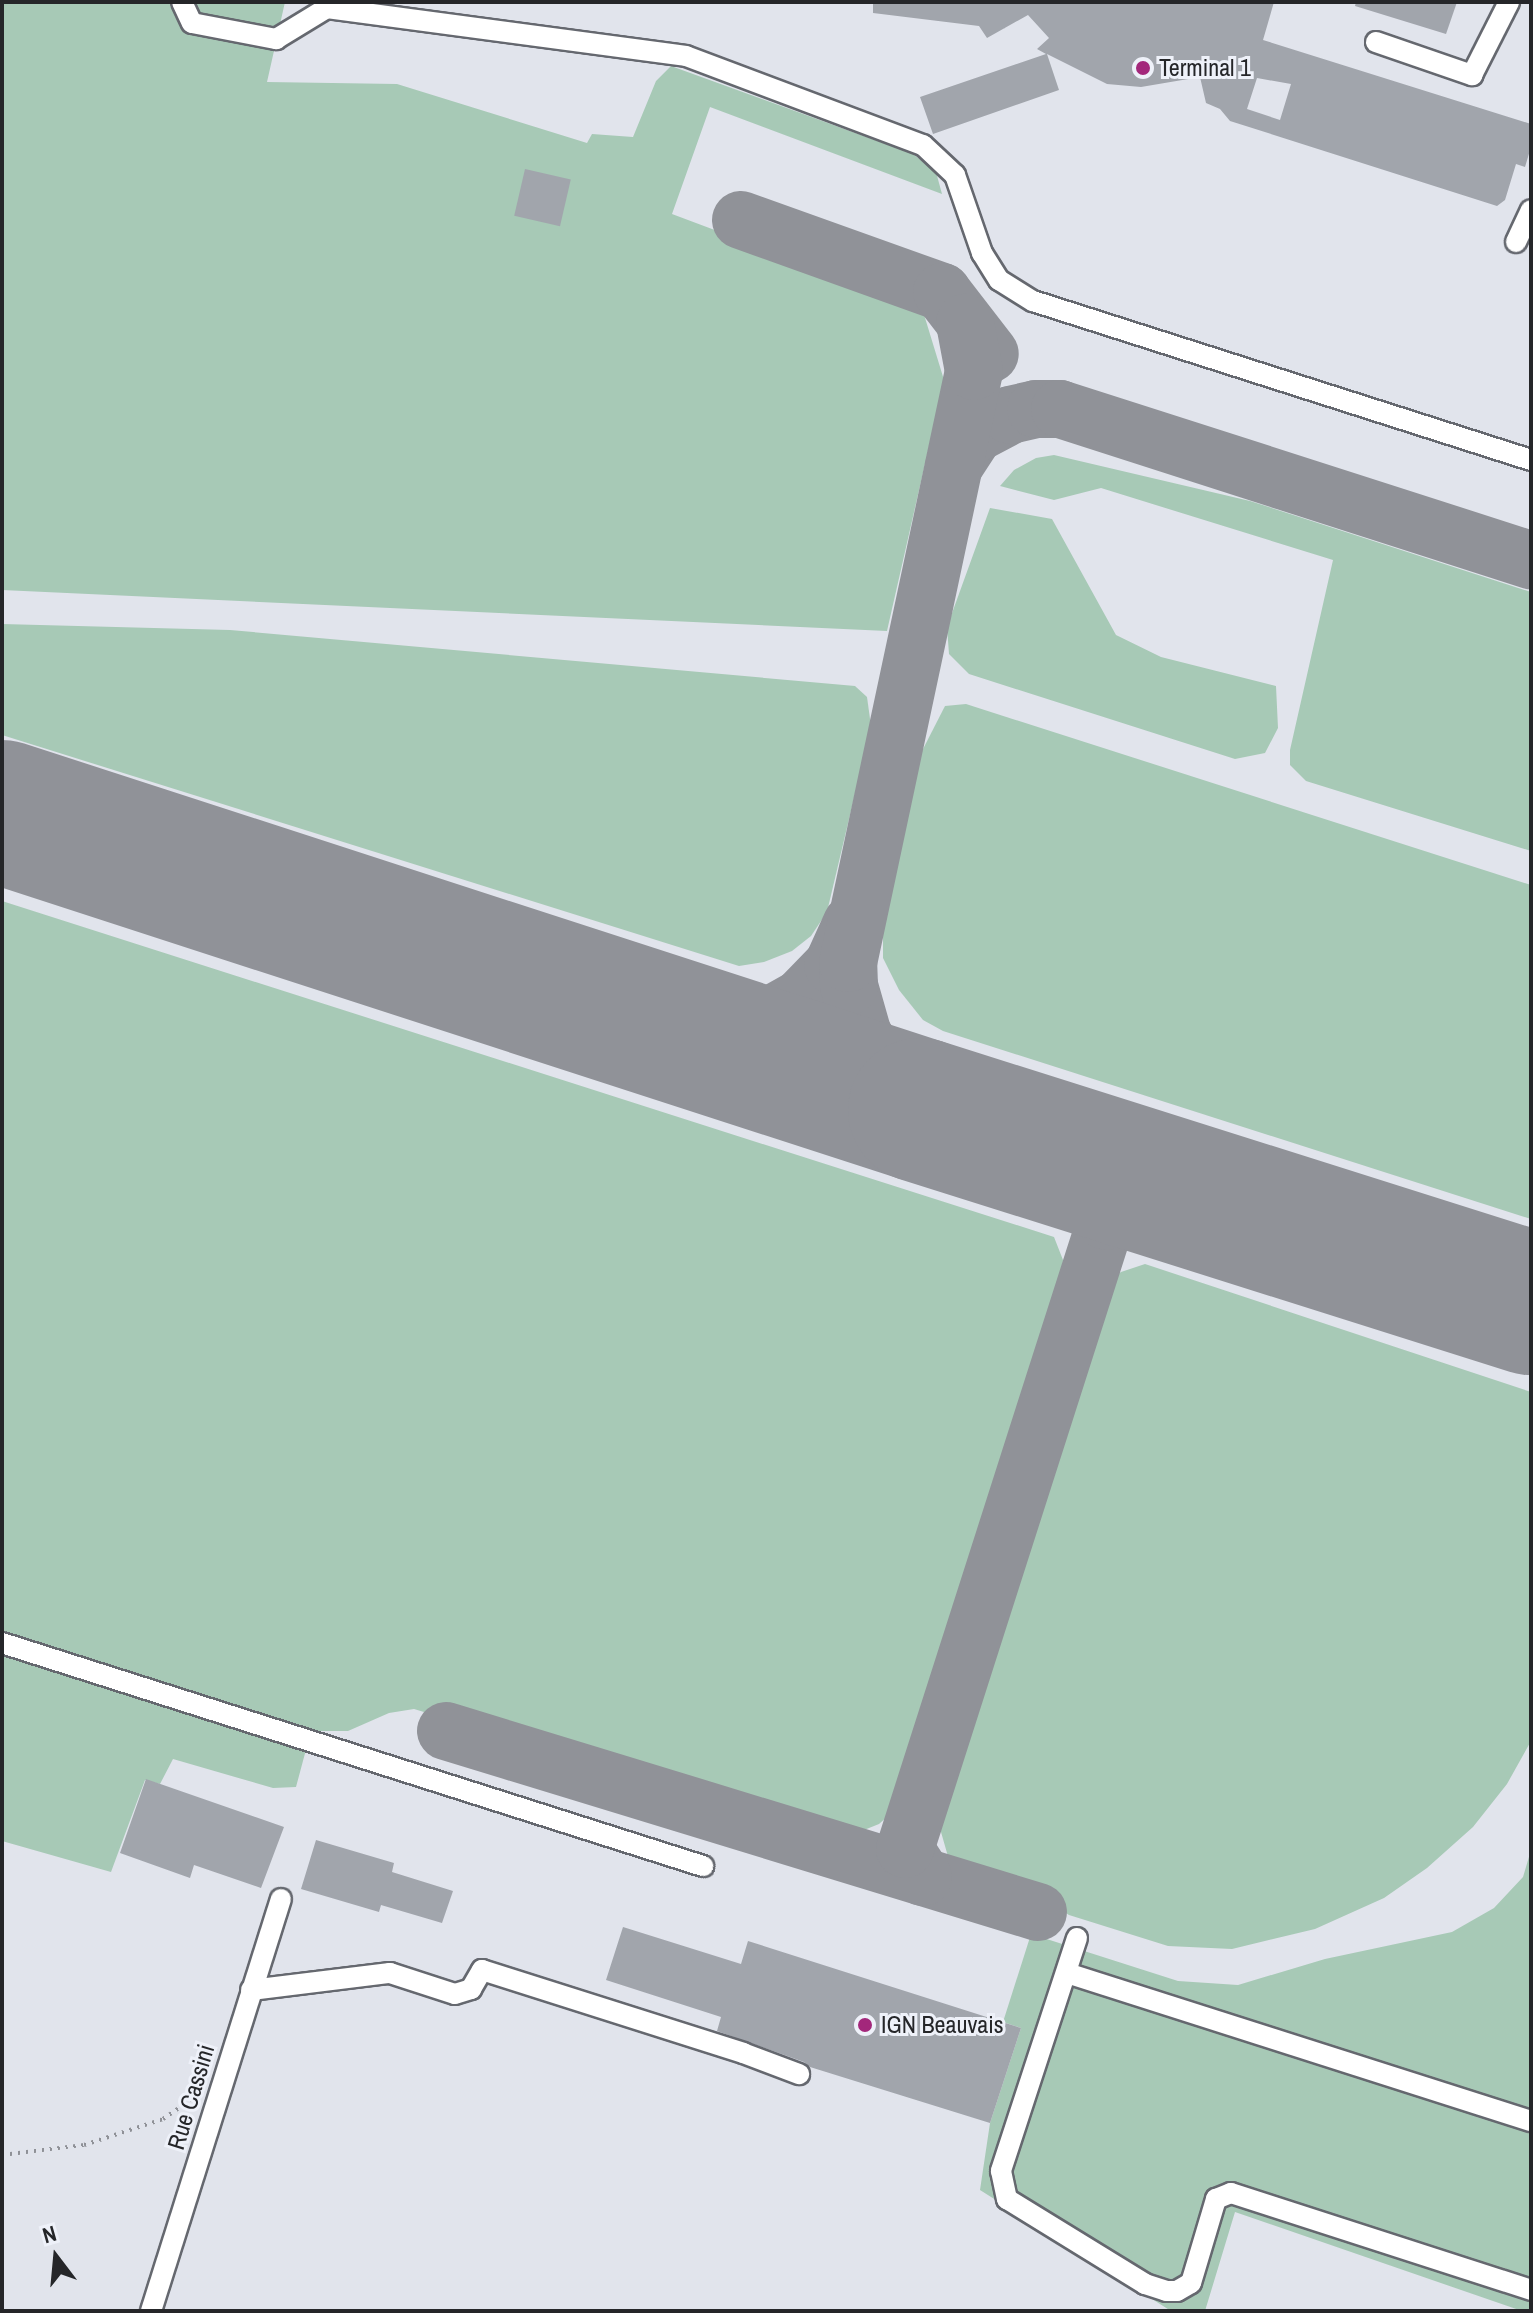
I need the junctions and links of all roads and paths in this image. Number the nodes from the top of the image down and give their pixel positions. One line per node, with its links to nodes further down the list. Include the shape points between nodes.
1 (182, 2): 6 (lane, via 192,23 276,39 327,8 686,56 923,145 955,175 982,253 999,280 1033,301)
2 (1509, 2): 3 (lane, via 1472,75)
3 (1376, 42)
4 (1531, 210): 5 (lane)
5 (1516, 242)
6 (1531, 460)
7 (2, 1643): 8 (lane)
8 (703, 1866)
9 (281, 1899): 12 (lane, Rue Cassini)
10 (1077, 1938): 11 (lane)
11 (1067, 1973): 15 (lane); 17 (lane, via 1001,2171 1007,2199 1145,2284 1166,2291 1191,2283 1216,2199 1231,2193)
12 (251, 1990): 13 (lane, via 390,1973 455,1994 471,1989 482,1970); 14 (lane, Rue Cassini)
13 (799, 2074)
14 (225, 2075): 16 (path, via 163,2119 84,2145); 18 (lane, Rue Cassini)
15 (1531, 2121)
16 (2, 2155)
17 (1531, 2290)
18 (151, 2311)

